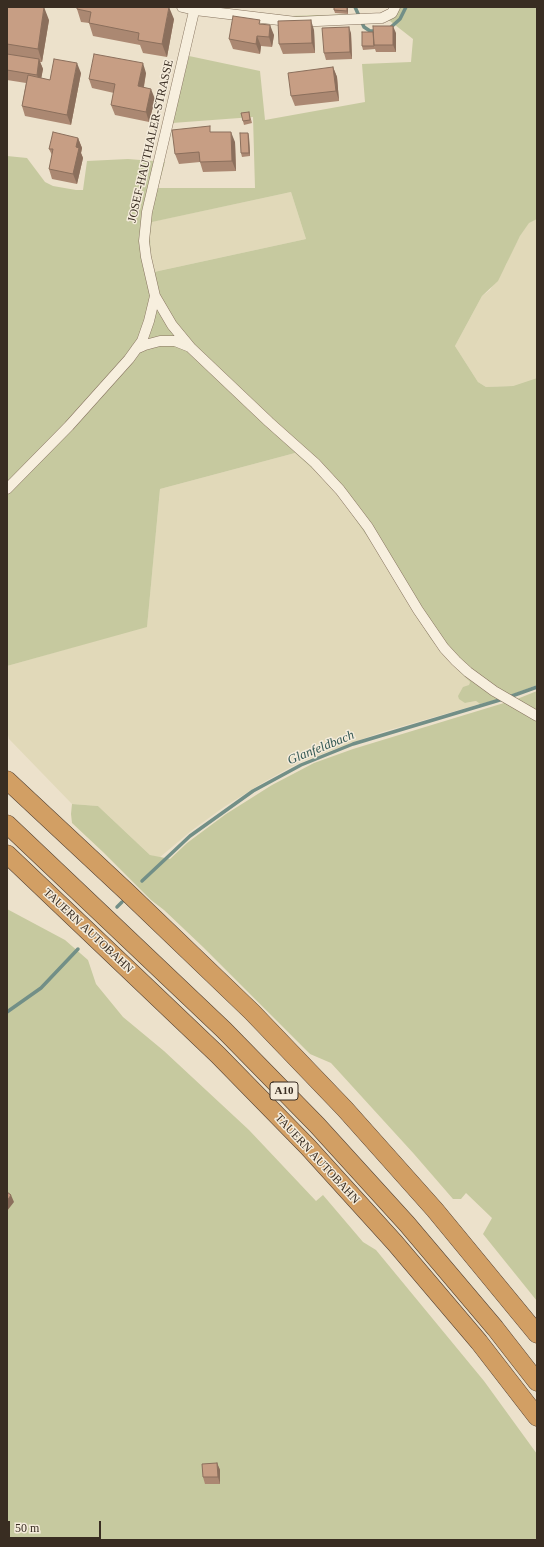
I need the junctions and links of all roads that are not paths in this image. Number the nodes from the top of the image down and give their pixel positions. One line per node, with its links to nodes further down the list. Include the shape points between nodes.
1 (182, 7): 3 (street)
2 (395, 7): 3 (street, via 392,13 382,18 296,22)
3 (195, 9): 4 (street, JOSEF-HAUTHALER-STRASSE, via 146,217 144,241)
4 (155, 296): 5 (street, via 172,325); 6 (street, JOSEF-HAUTHALER-STRASSE, via 149,322)
5 (192, 348): 6 (street, via 175,341 145,345); 8 (street, via 315,463 340,490 368,527 418,610 452,656 468,672 494,691)
6 (136, 349): 7 (street, JOSEF-HAUTHALER-STRASSE, via 69,426)
7 (7, 489)
8 (537, 716)
9 (7, 780): 12 (highway, via 252,1012 345,1109 435,1210)
10 (7, 824): 13 (highway, A10, via 224,1030 317,1125 407,1224)
11 (7, 854): 14 (highway, TAUERN AUTOBAHN / A10, via 218,1055 308,1147 395,1243 479,1342)
12 (537, 1334)
13 (537, 1382)
14 (537, 1417)

